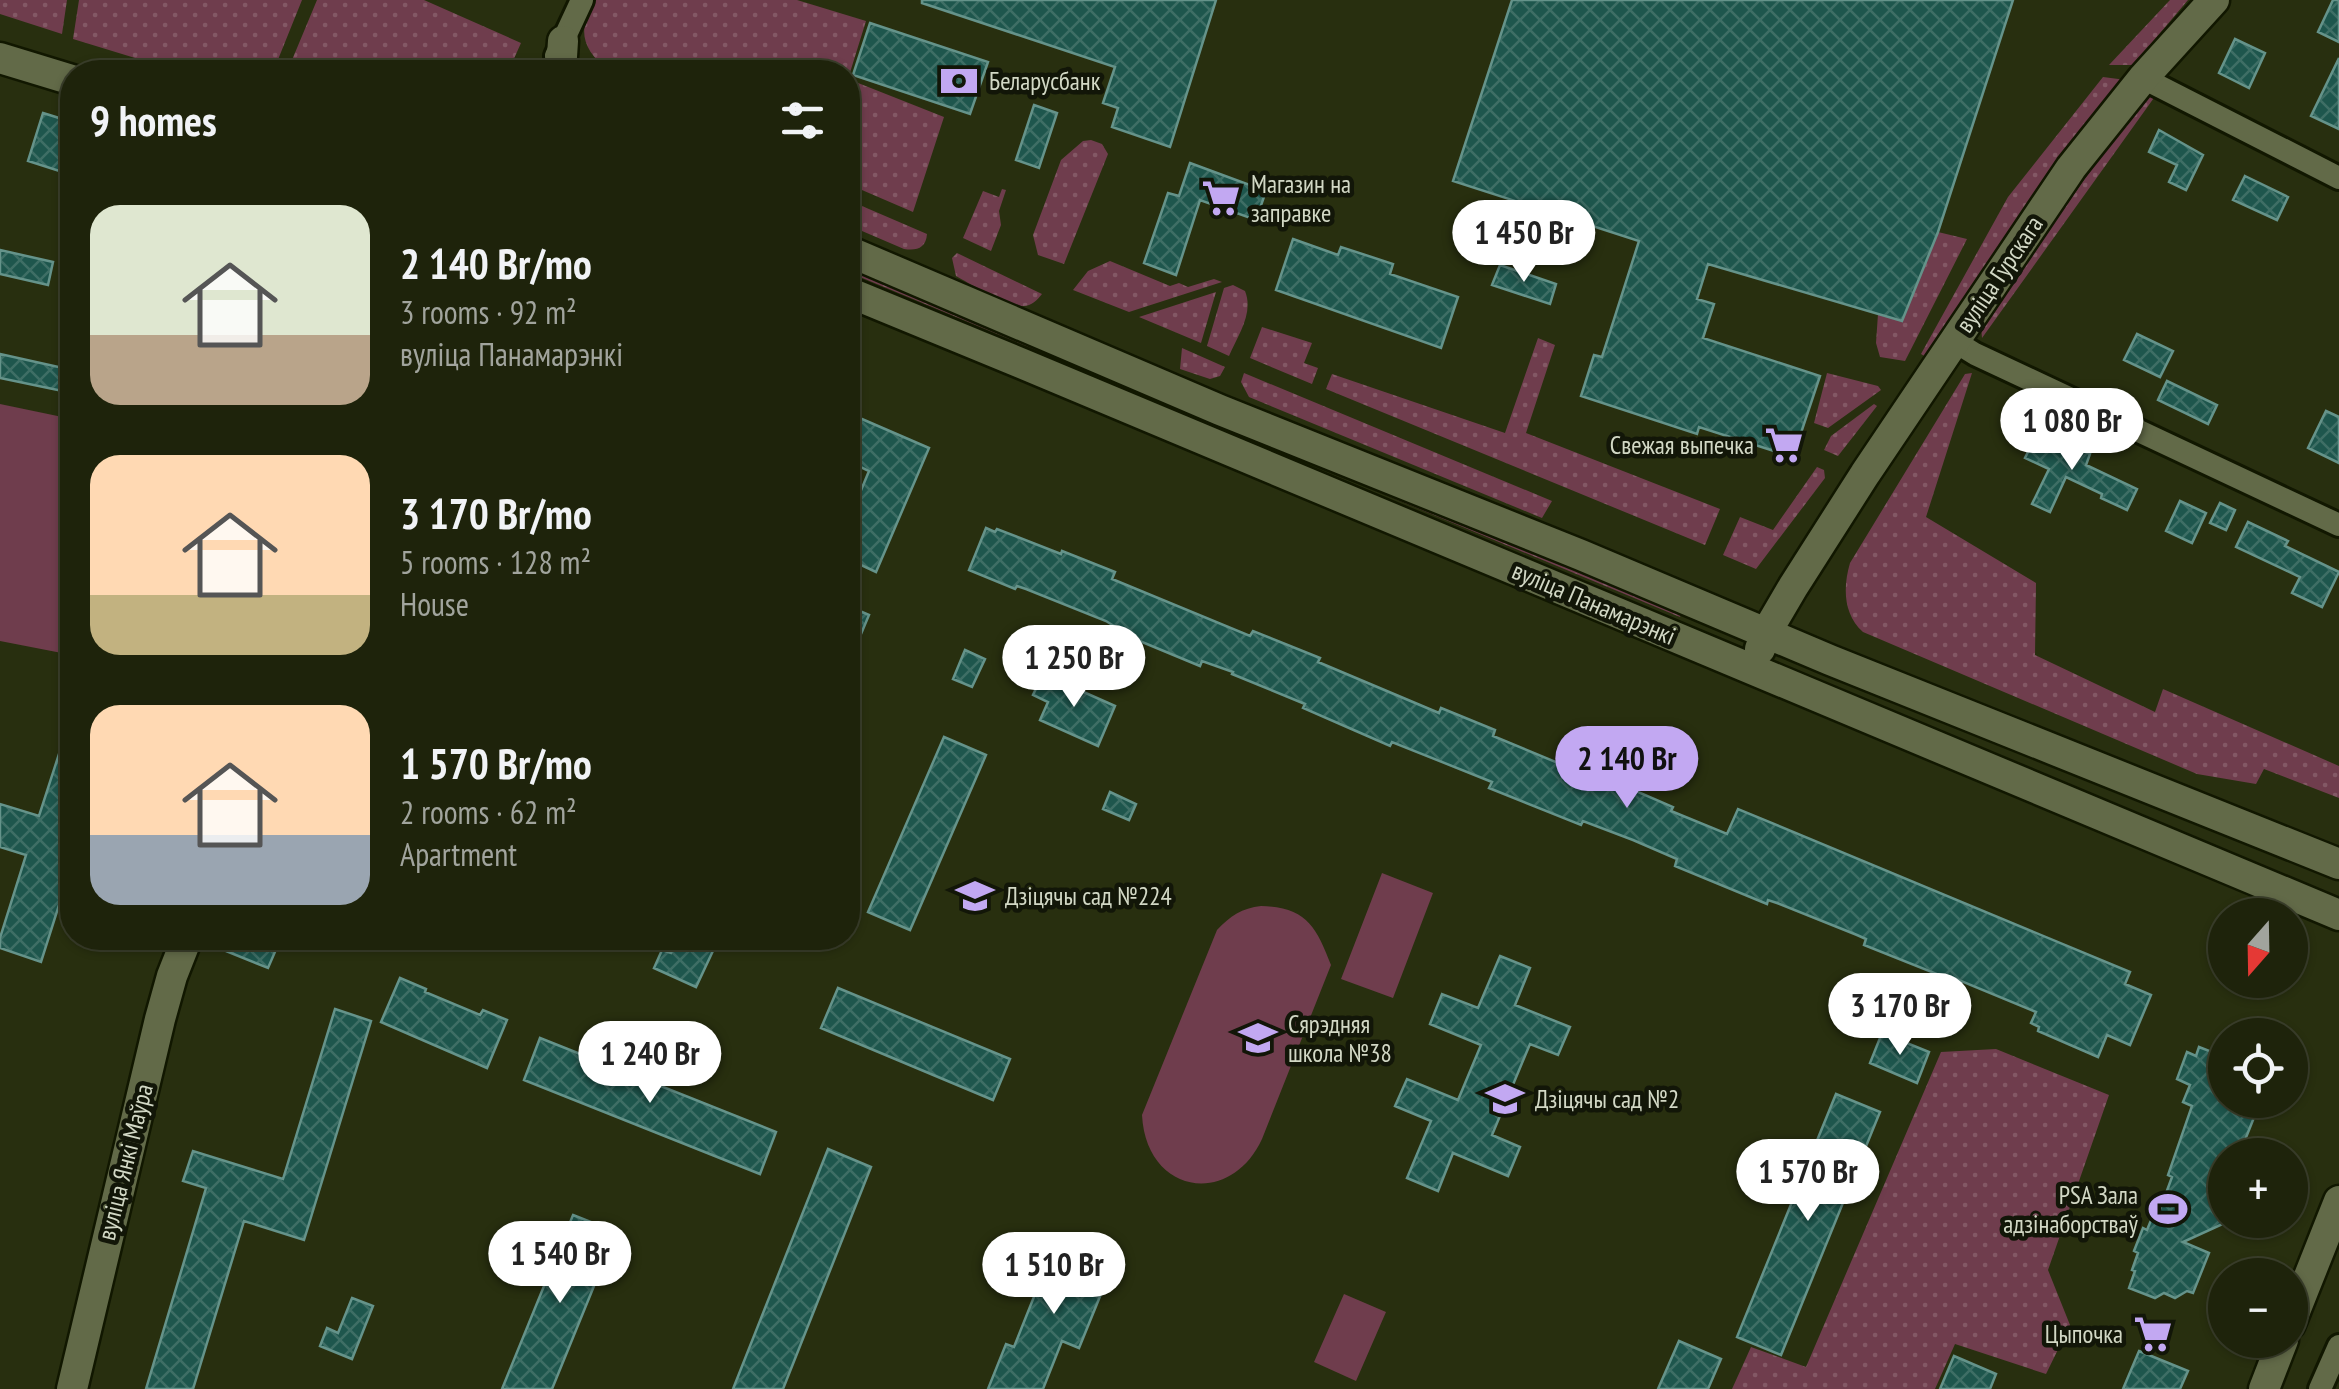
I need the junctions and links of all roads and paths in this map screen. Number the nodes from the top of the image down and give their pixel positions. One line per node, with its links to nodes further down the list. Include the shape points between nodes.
1 (582, 0): 3 (street)
2 (2214, 0): 8 (main road, вуліца Гурскага)
3 (563, 40): 5 (street); 6 (main road)
4 (0, 58): 7 (main road)
5 (554, 60)
6 (562, 60)
7 (60, 76)
8 (2143, 78): 9 (street); 12 (main road, вуліца Гурскага, via 2071,168)
9 (2339, 178)
10 (860, 257): 14 (main road, вуліца Панамарэнкі)
11 (860, 297): 15 (main road, вуліца Панамарэнкі)
12 (1954, 341): 13 (street); 14 (main road, вуліца Гурскага)
13 (2339, 525)
14 (1766, 632): 15 (main road, вуліца Гурскага); 16 (main road, вуліца Панамарэнкі)
15 (1752, 671): 17 (main road, вуліца Панамарэнкі)
16 (2339, 864)
17 (2339, 915)
18 (182, 950): 23 (main road, вуліца Янкі Маўра)
19 (2339, 1201): 20 (main road)
20 (2308, 1279)
21 (2339, 1346): 25 (street)
22 (2277, 1358): 24 (main road)
23 (72, 1389)
24 (2264, 1389)
25 (2320, 1389)

